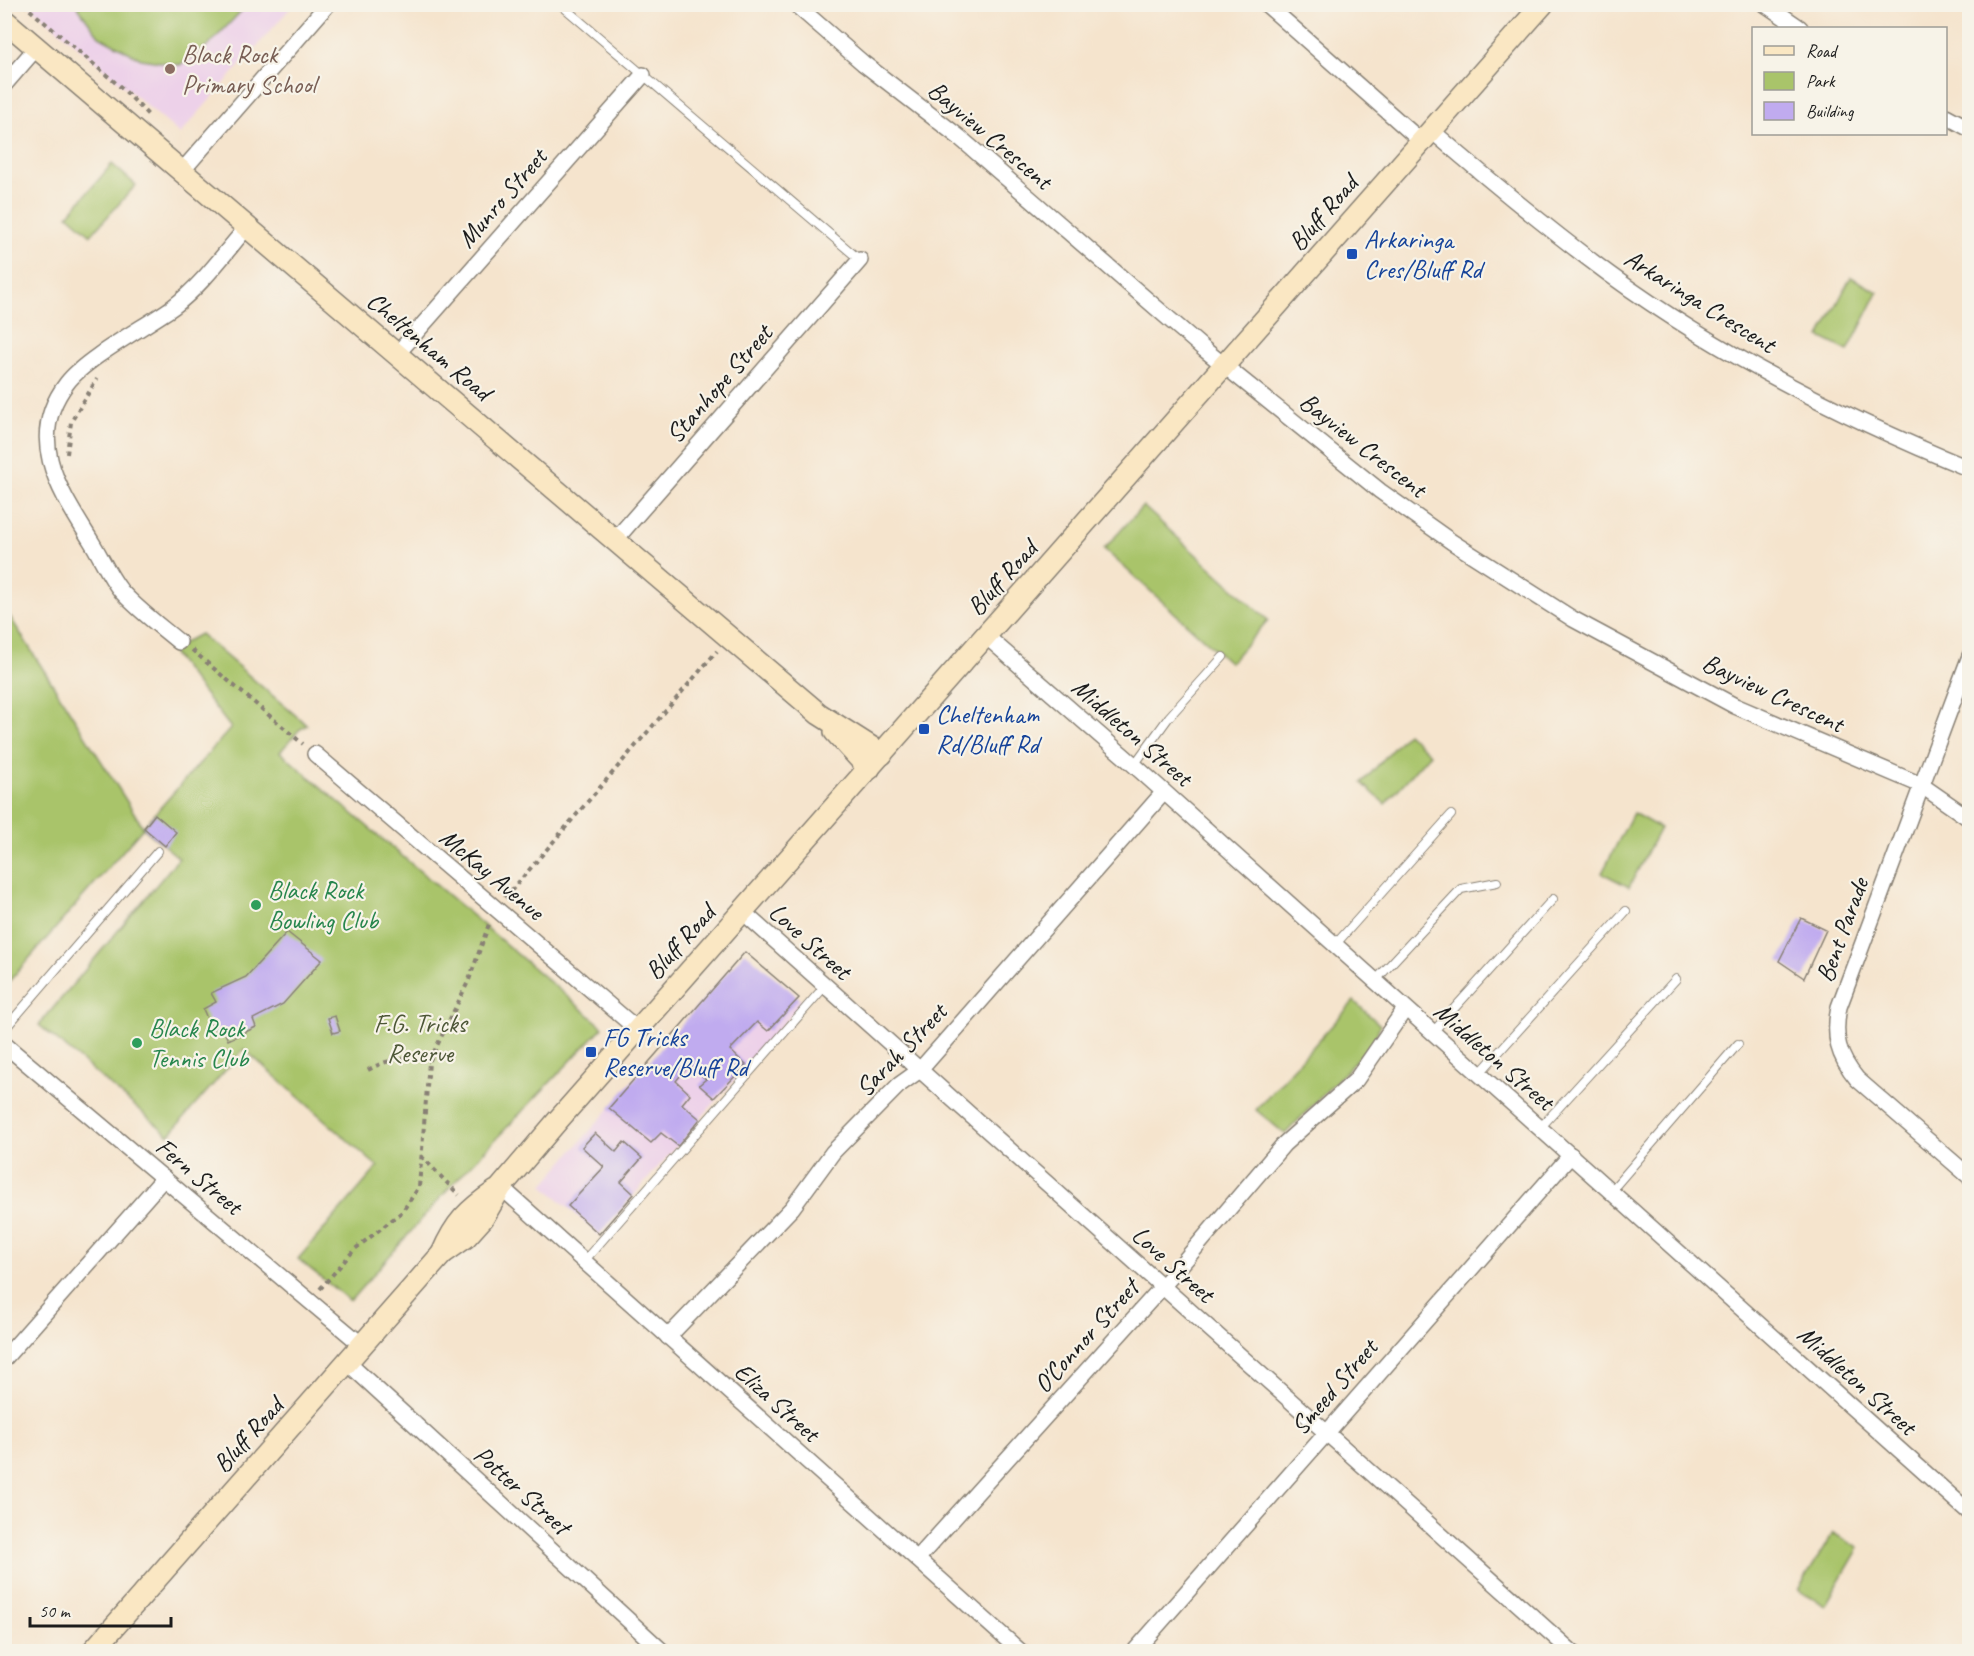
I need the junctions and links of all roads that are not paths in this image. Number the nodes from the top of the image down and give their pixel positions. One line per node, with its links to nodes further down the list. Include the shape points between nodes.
1 (328, 4): 15 (street)
2 (560, 4): 10 (lane)
3 (795, 4): 19 (street, Bayview Crescent, via 959,137)
4 (1266, 4): 14 (street, Arkaringa Crescent)
5 (1543, 4): 14 (main road, Bluff Road)
6 (1765, 4): 8 (street)
7 (4, 20): 9 (main road, Cheltenham Road)
8 (1799, 27)
9 (37, 47): 11 (street); 15 (main road, Cheltenham Road)
10 (643, 75): 17 (lane); 18 (street, Munro Street)
11 (4, 85)
12 (1947, 117): 13 (street)
13 (1970, 129)
14 (1427, 136): 19 (main road, Bluff Road); 20 (street, Arkaringa Crescent, via 1611,275 1697,331 1858,420)
15 (182, 171): 16 (main road, Cheltenham Road)
16 (247, 226): 18 (main road, Cheltenham Road); 23 (street, via 183,298 67,382 48,426 48,458 56,484 121,590)
17 (860, 260): 21 (street, Stanhope Street)
18 (397, 354): 21 (main road, Cheltenham Road)
19 (1225, 366): 22 (main road, Bluff Road); 29 (street, Bayview Crescent, via 1389,498 1573,619 1735,706)
20 (1970, 469)
21 (615, 540): 27 (main road, Cheltenham Road)
22 (986, 636): 27 (main road, Bluff Road); 28 (street, Middleton Street)
23 (185, 643)
24 (1970, 656): 29 (street, Bent Parade)
25 (1223, 657): 28 (lane, via 1169,717)
26 (315, 754): 43 (street, McKay Avenue)
27 (876, 762): 37 (main road, Bluff Road)
28 (1134, 765): 30 (street, Middleton Street)
29 (1921, 785): 32 (street, Bayview Crescent); 52 (street, Bent Parade, via 1839,1007 1835,1025 1837,1046 1843,1062 1857,1079)
30 (1164, 792): 38 (street, Middleton Street); 48 (street, Sarah Street)
31 (1451, 815): 38 (lane)
32 (1970, 819)
33 (158, 851): 44 (lane)
34 (1497, 882): 40 (lane, via 1461,889)
35 (1553, 899): 45 (lane)
36 (1626, 911): 49 (lane)
37 (742, 912): 41 (street, Love Street); 43 (main road, Bluff Road)
38 (1334, 946): 40 (street, Middleton Street)
39 (1676, 979): 50 (lane)
40 (1374, 982): 42 (street, Middleton Street)
41 (825, 986): 48 (street, Love Street); 56 (lane)
42 (1405, 1009): 45 (street, Middleton Street); 57 (street, O'Connor Street, via 1356,1080 1284,1144)
43 (638, 1029): 54 (main road, Bluff Road)
44 (4, 1030)
45 (1432, 1033): 49 (street, Middleton Street)
46 (4, 1044): 53 (street, Fern Street)
47 (1738, 1044): 55 (lane)
48 (920, 1070): 57 (street, Love Street); 58 (street, Sarah Street, via 899,1085 833,1152 792,1208)
49 (1479, 1074): 50 (street, Middleton Street)
50 (1540, 1128): 51 (street, Middleton Street)
51 (1571, 1155): 55 (street, Middleton Street); 62 (street, Smeed Street)
52 (1970, 1177)
53 (164, 1178): 59 (street, Fern Street); 60 (street)
54 (501, 1187): 56 (street, Eliza Street); 59 (main road, Bluff Road, via 472,1207 453,1229 442,1254)
55 (1611, 1191): 63 (street, Middleton Street)
56 (584, 1261): 58 (street, Eliza Street)
57 (1163, 1286): 62 (street, Love Street); 64 (street, O'Connor Street)
58 (668, 1337): 64 (street, Eliza Street)
59 (363, 1346): 61 (main road, Bluff Road)
60 (4, 1359)
61 (348, 1363): 65 (main road, Bluff Road); 66 (street, Potter Street)
62 (1326, 1431): 68 (street, Smeed Street); 69 (street, Love Street)
63 (1970, 1513)
64 (917, 1559): 67 (street, Eliza Street)
65 (92, 1652)
66 (663, 1652)
67 (1021, 1652)
68 (1134, 1652)
69 (1572, 1652)

